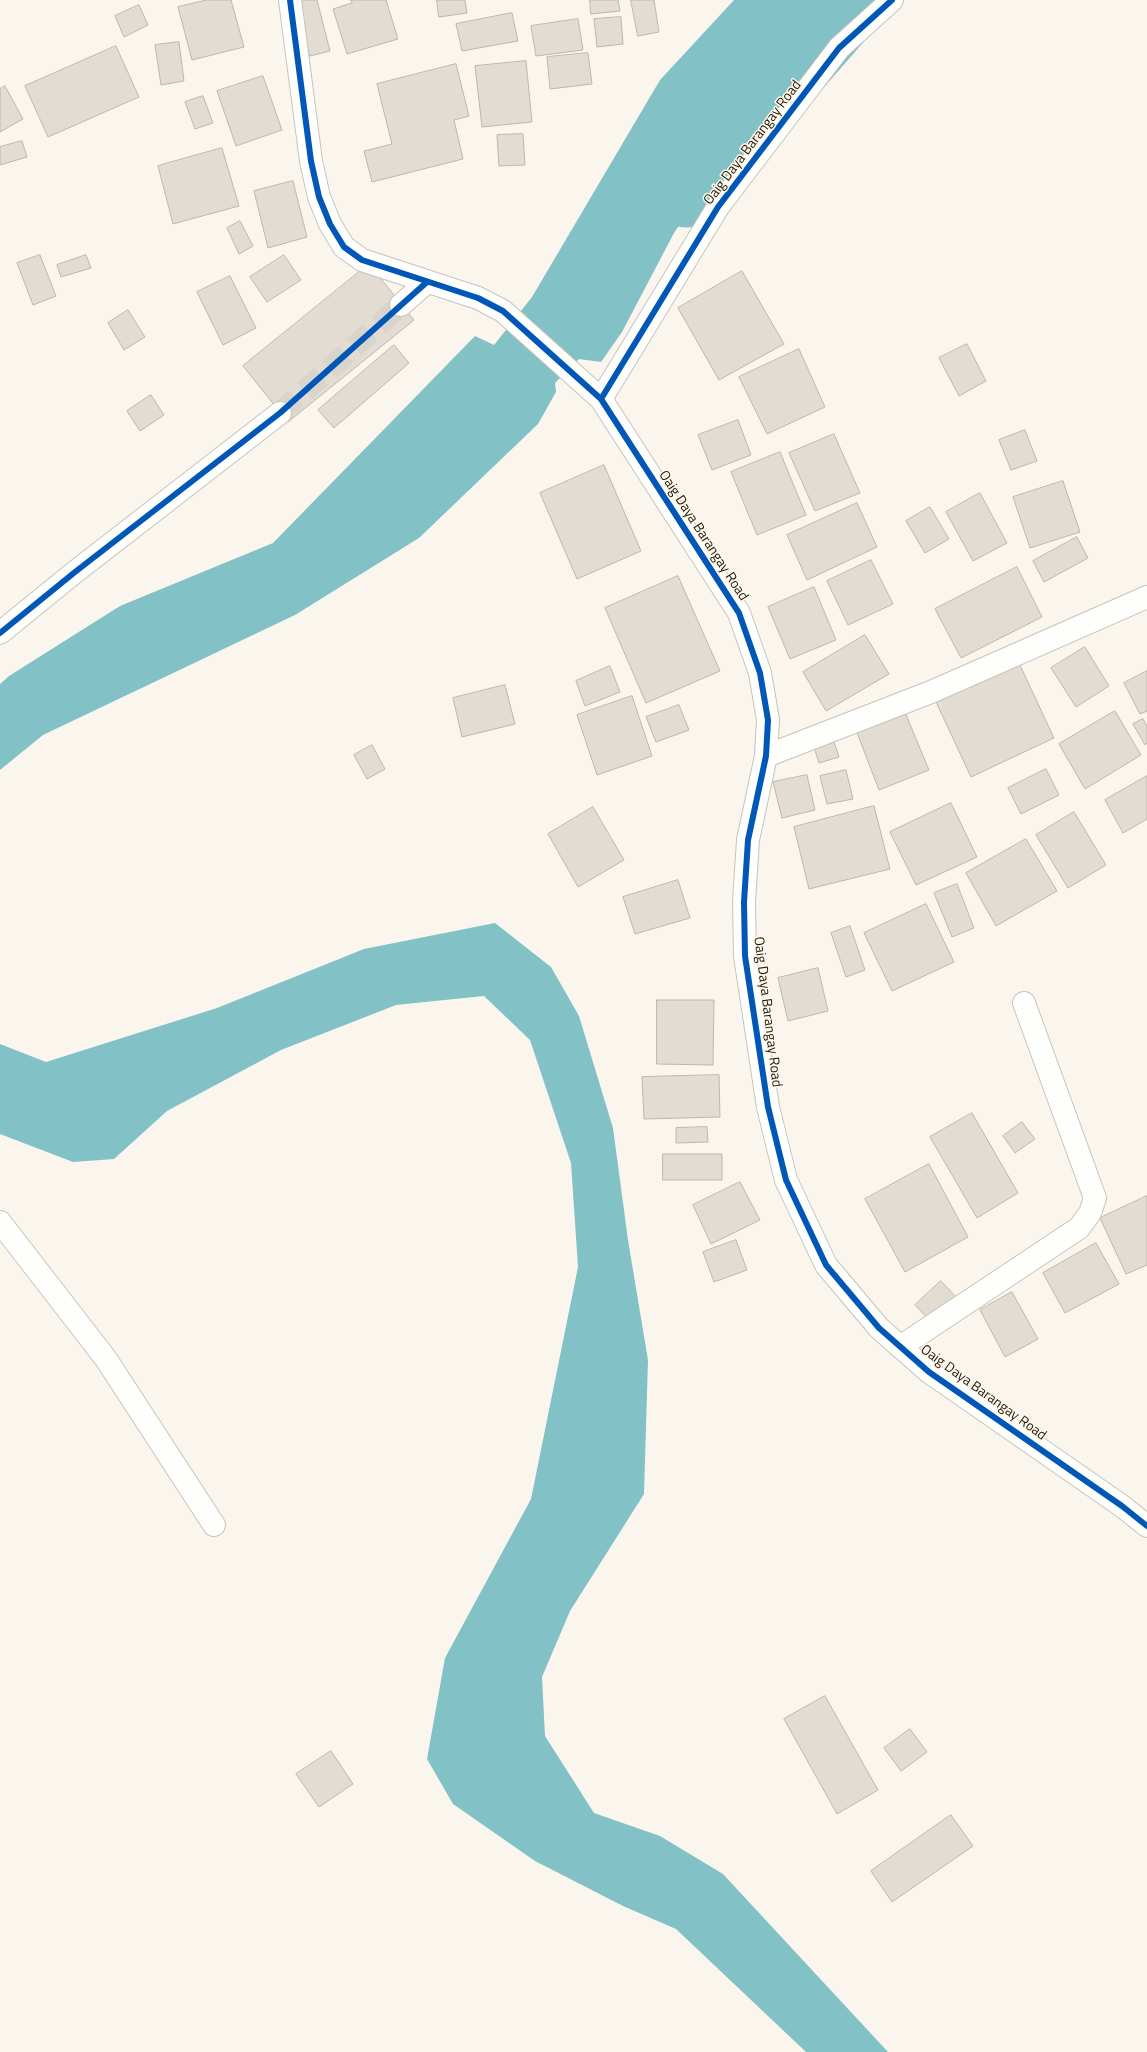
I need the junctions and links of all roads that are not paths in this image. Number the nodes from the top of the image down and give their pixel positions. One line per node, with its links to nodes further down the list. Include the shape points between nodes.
1 (290, 0): 3 (street, via 311,161 330,224 344,247 362,260)
2 (892, 0): 5 (street, Oaig Daya Barangay Road, via 839,48 718,207)
3 (427, 282): 4 (street); 5 (street, via 478,298 503,311)
4 (401, 305)
5 (601, 399): 9 (street, Oaig Daya Barangay Road, via 739,613 760,673 768,720)
6 (280, 413): 8 (street)
7 (1147, 597): 9 (street, via 931,692)
8 (0, 633)
9 (766, 756): 12 (street, Oaig Daya Barangay Road, via 748,840 744,902 745,956 768,1107 786,1180 826,1265 879,1328)
10 (1024, 1003): 12 (street, via 1095,1198 1090,1213 1079,1228)
11 (0, 1222): 13 (street, via 106,1359)
12 (900, 1347): 14 (street, Oaig Daya Barangay Road, via 929,1372)
13 (214, 1525)
14 (1147, 1526)

